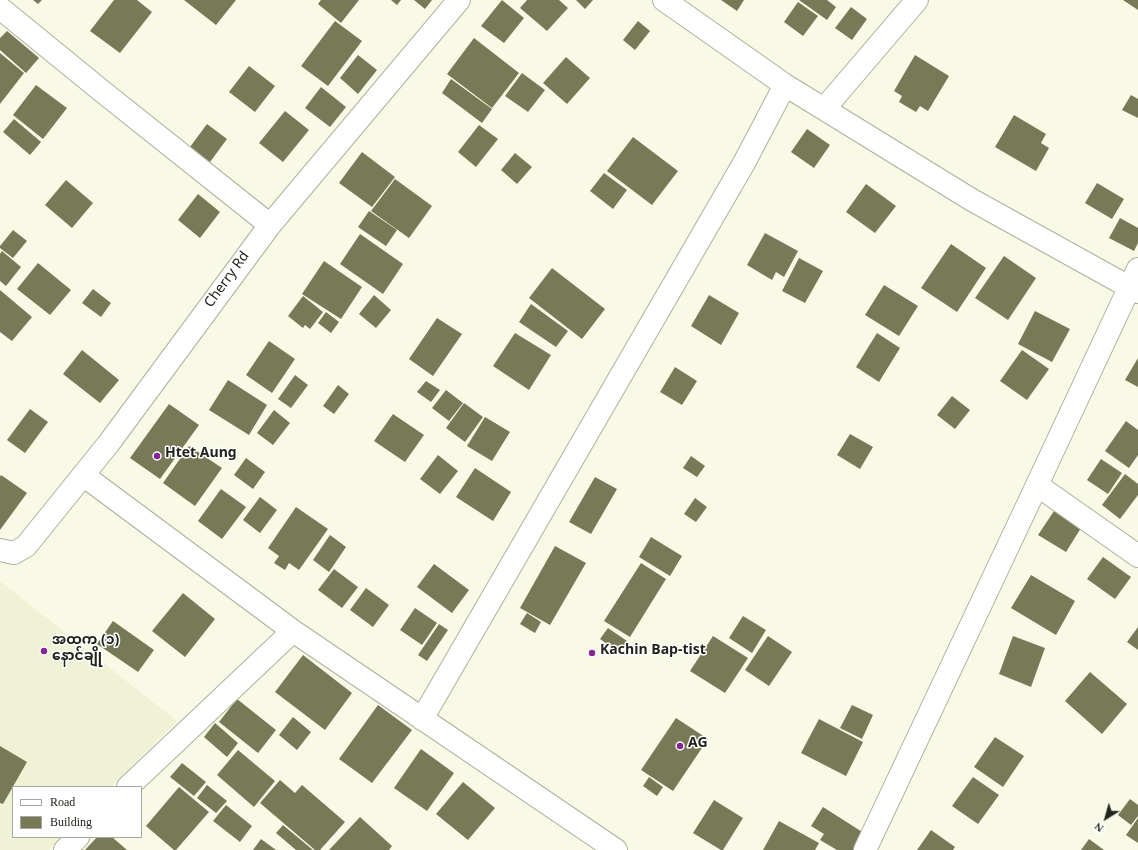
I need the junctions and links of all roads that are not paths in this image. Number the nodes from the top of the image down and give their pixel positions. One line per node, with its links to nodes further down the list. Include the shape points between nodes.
1 (459, 0): 7 (street, Cherry Rd)
2 (664, 0): 5 (street)
3 (917, 0): 6 (street)
4 (0, 8): 7 (street)
5 (785, 85): 6 (street); 14 (street, via 744,164)
6 (824, 109): 8 (street, via 972,200)
7 (270, 225): 9 (street, Cherry Rd)
8 (1135, 283): 10 (street)
9 (83, 475): 11 (street, Cherry Rd, via 26,546 14,553); 13 (street)
10 (1038, 485): 12 (street); 19 (street)
11 (0, 550)
12 (1138, 556)
13 (293, 631): 14 (street); 15 (street)
14 (422, 719): 18 (street)
15 (129, 786)
16 (77, 838): 17 (street)
17 (65, 850)
18 (616, 850)
19 (864, 850)

